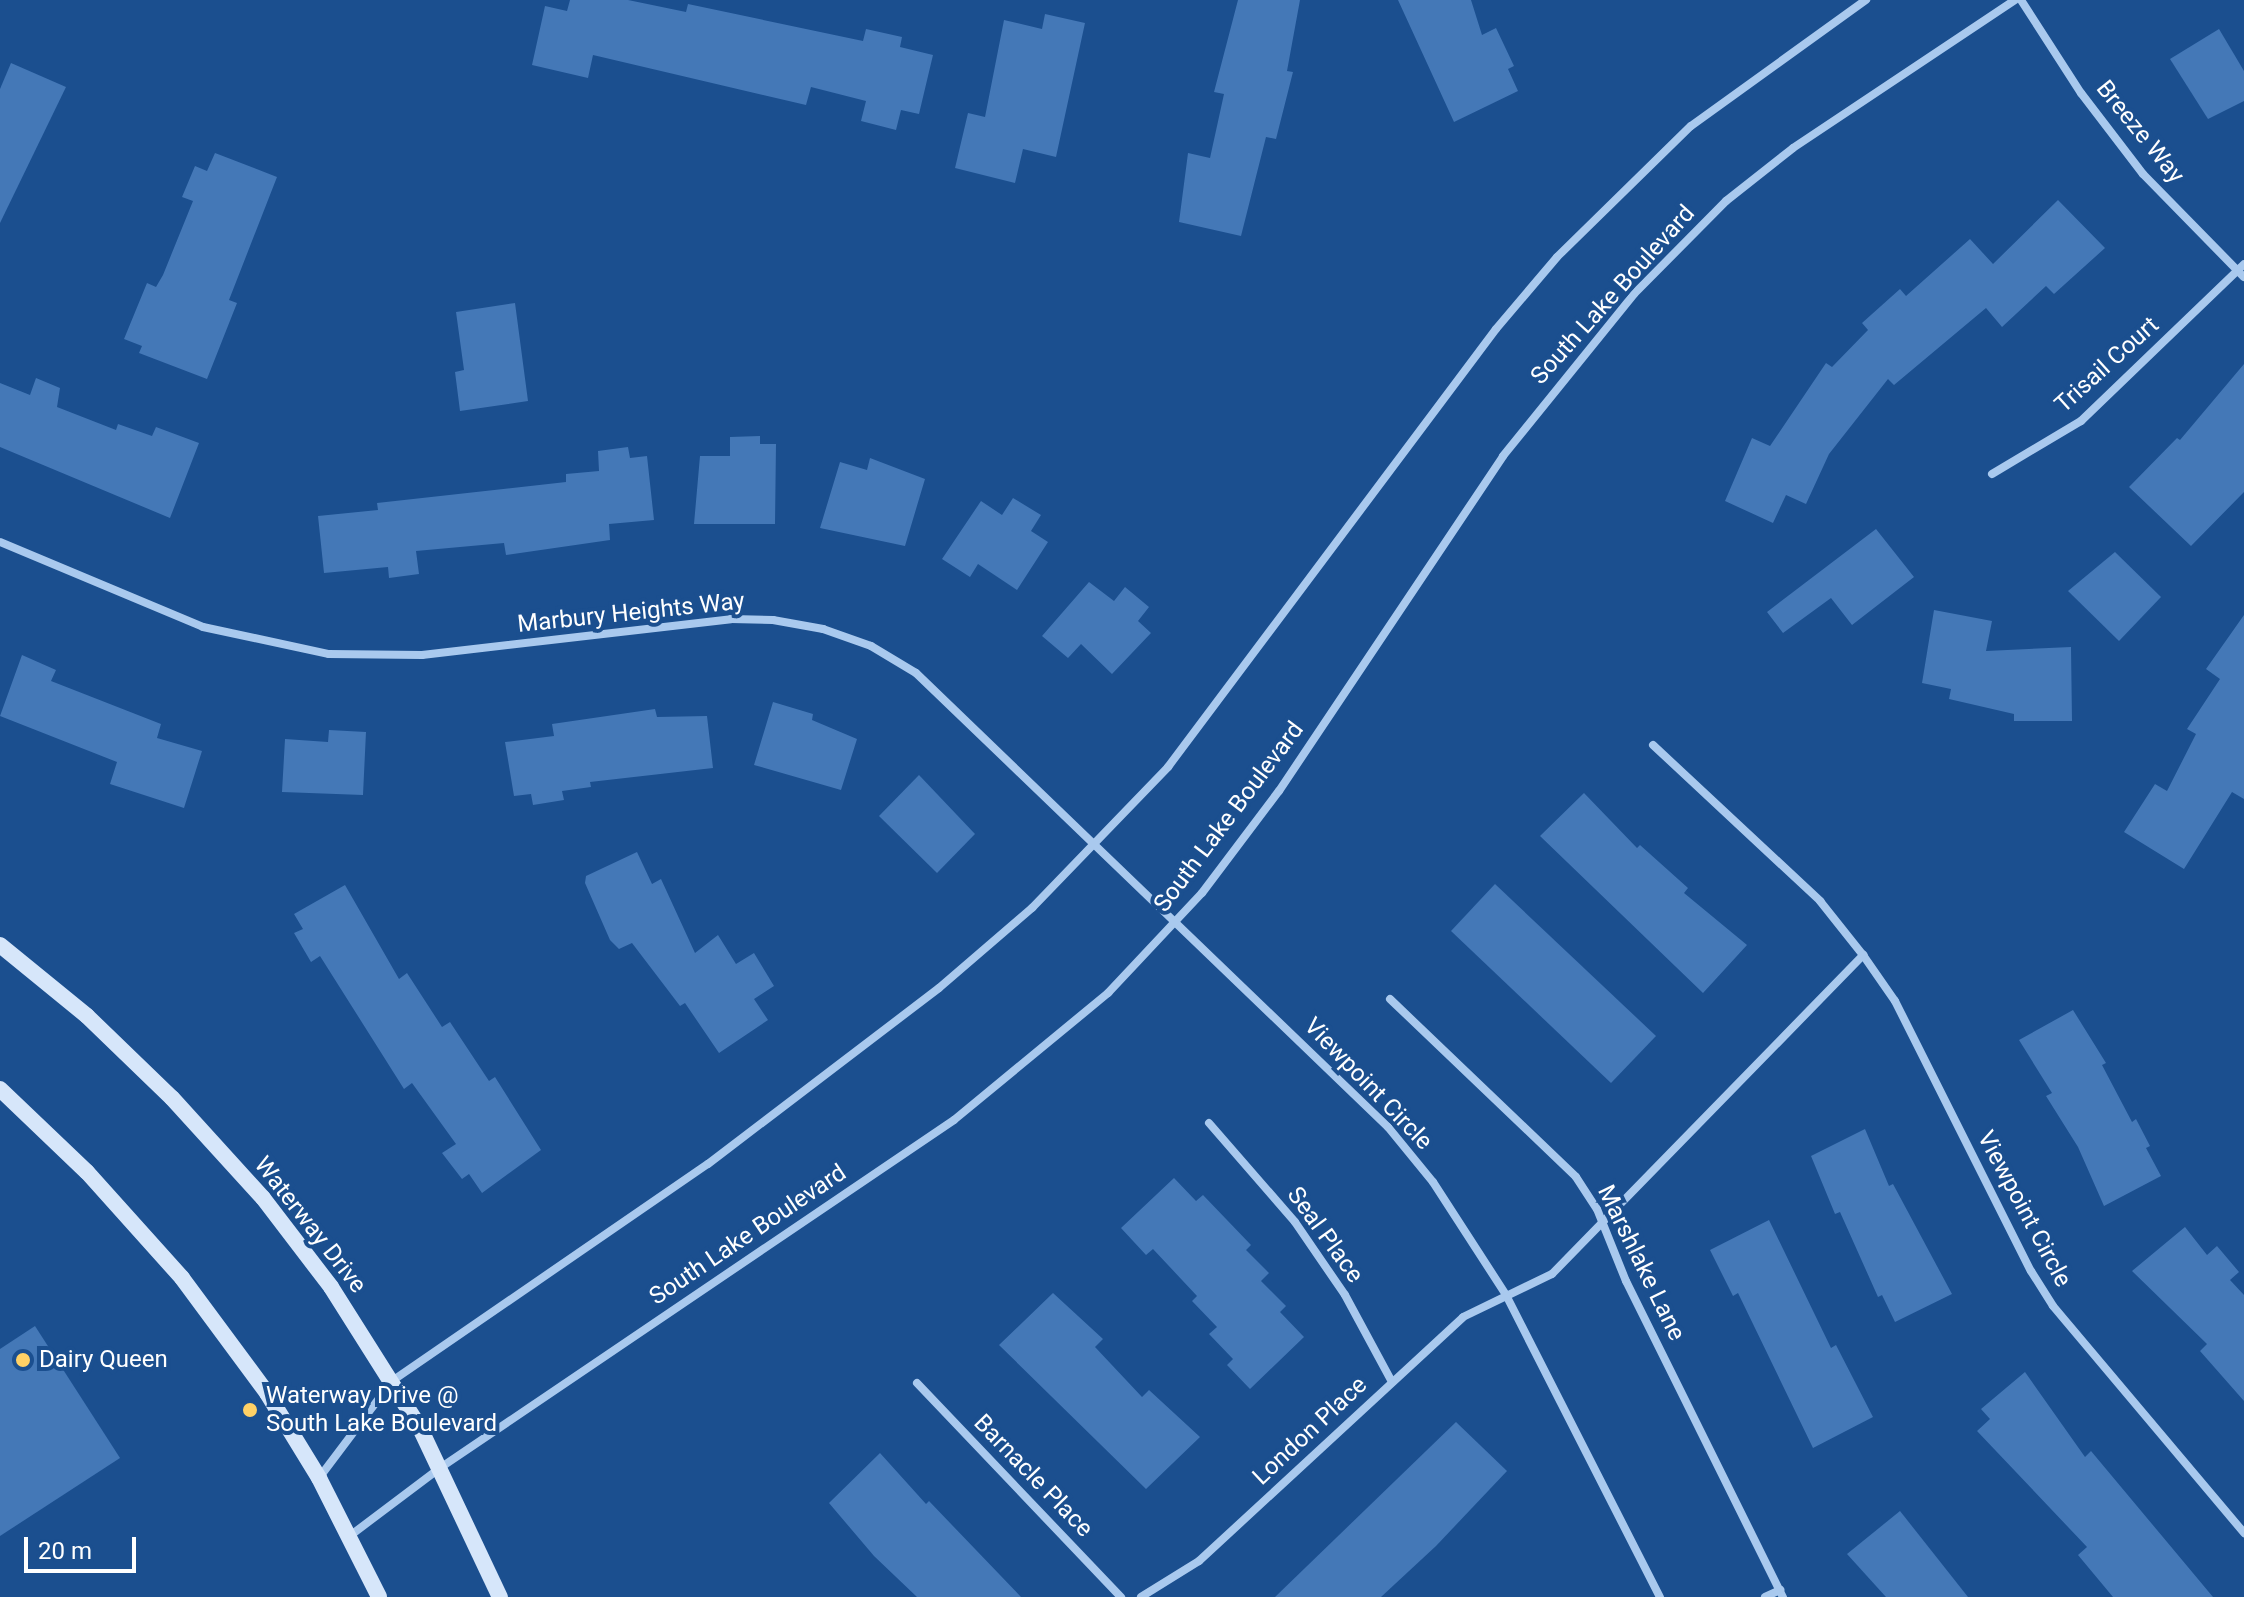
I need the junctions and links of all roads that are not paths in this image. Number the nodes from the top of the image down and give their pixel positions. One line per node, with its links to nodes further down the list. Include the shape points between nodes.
1 (1866, 0): 8 (street, via 1691,126 1557,257 1496,329 1168,767)
2 (2015, 0): 9 (street, South Lake Boulevard, via 1886,81 1782,157 1726,201 1634,294 1503,456 1279,791)
3 (2021, 0): 4 (street, Breeze Way, via 2081,93 2143,174)
4 (2242, 270): 5 (street, Trisail Court, via 2081,421)
5 (1992, 474)
6 (0, 542): 8 (street, Marbury Heights Way, via 203,627 329,654 422,655 731,619 823,629 871,646 916,673)
7 (1653, 745): 11 (street, Viewpoint Circle, via 1820,901)
8 (1097, 845): 9 (street, Marbury Heights Way); 17 (street, via 939,988 708,1164)
9 (1176, 923): 16 (street, Viewpoint Circle, via 1388,1127 1433,1182); 20 (street, South Lake Boulevard, via 1108,993 1008,1080)
10 (0, 945): 17 (street, Waterway Drive, via 151,1077 263,1198 331,1287)
11 (1863, 955): 15 (street); 22 (street, Viewpoint Circle, via 1895,1001 2053,1306)
12 (1390, 999): 15 (street, Marshlake Lane, via 1576,1177)
13 (0, 1089): 21 (street, via 87,1172 182,1278 267,1393)
14 (1209, 1123): 18 (street, Seal Place, via 1295,1222 1345,1295)
15 (1602, 1223): 16 (street, via 1552,1274); 24 (street, Marshlake Lane)
16 (1506, 1295): 18 (street, London Place, via 1463,1317); 29 (street, Viewpoint Circle)
17 (392, 1381): 20 (street, Waterway Drive); 21 (street)
18 (1392, 1382): 28 (street, London Place, via 1199,1561)
19 (917, 1383): 27 (street, Barnacle Place)
20 (440, 1468): 23 (street, South Lake Boulevard); 26 (street, Waterway Drive)
21 (319, 1478): 23 (street)
22 (2244, 1533)
23 (351, 1535): 25 (street)
24 (1781, 1594): 30 (street)
25 (379, 1597)
26 (500, 1597)
27 (1121, 1597)
28 (1141, 1597)
29 (1660, 1597)
30 (1765, 1597)

